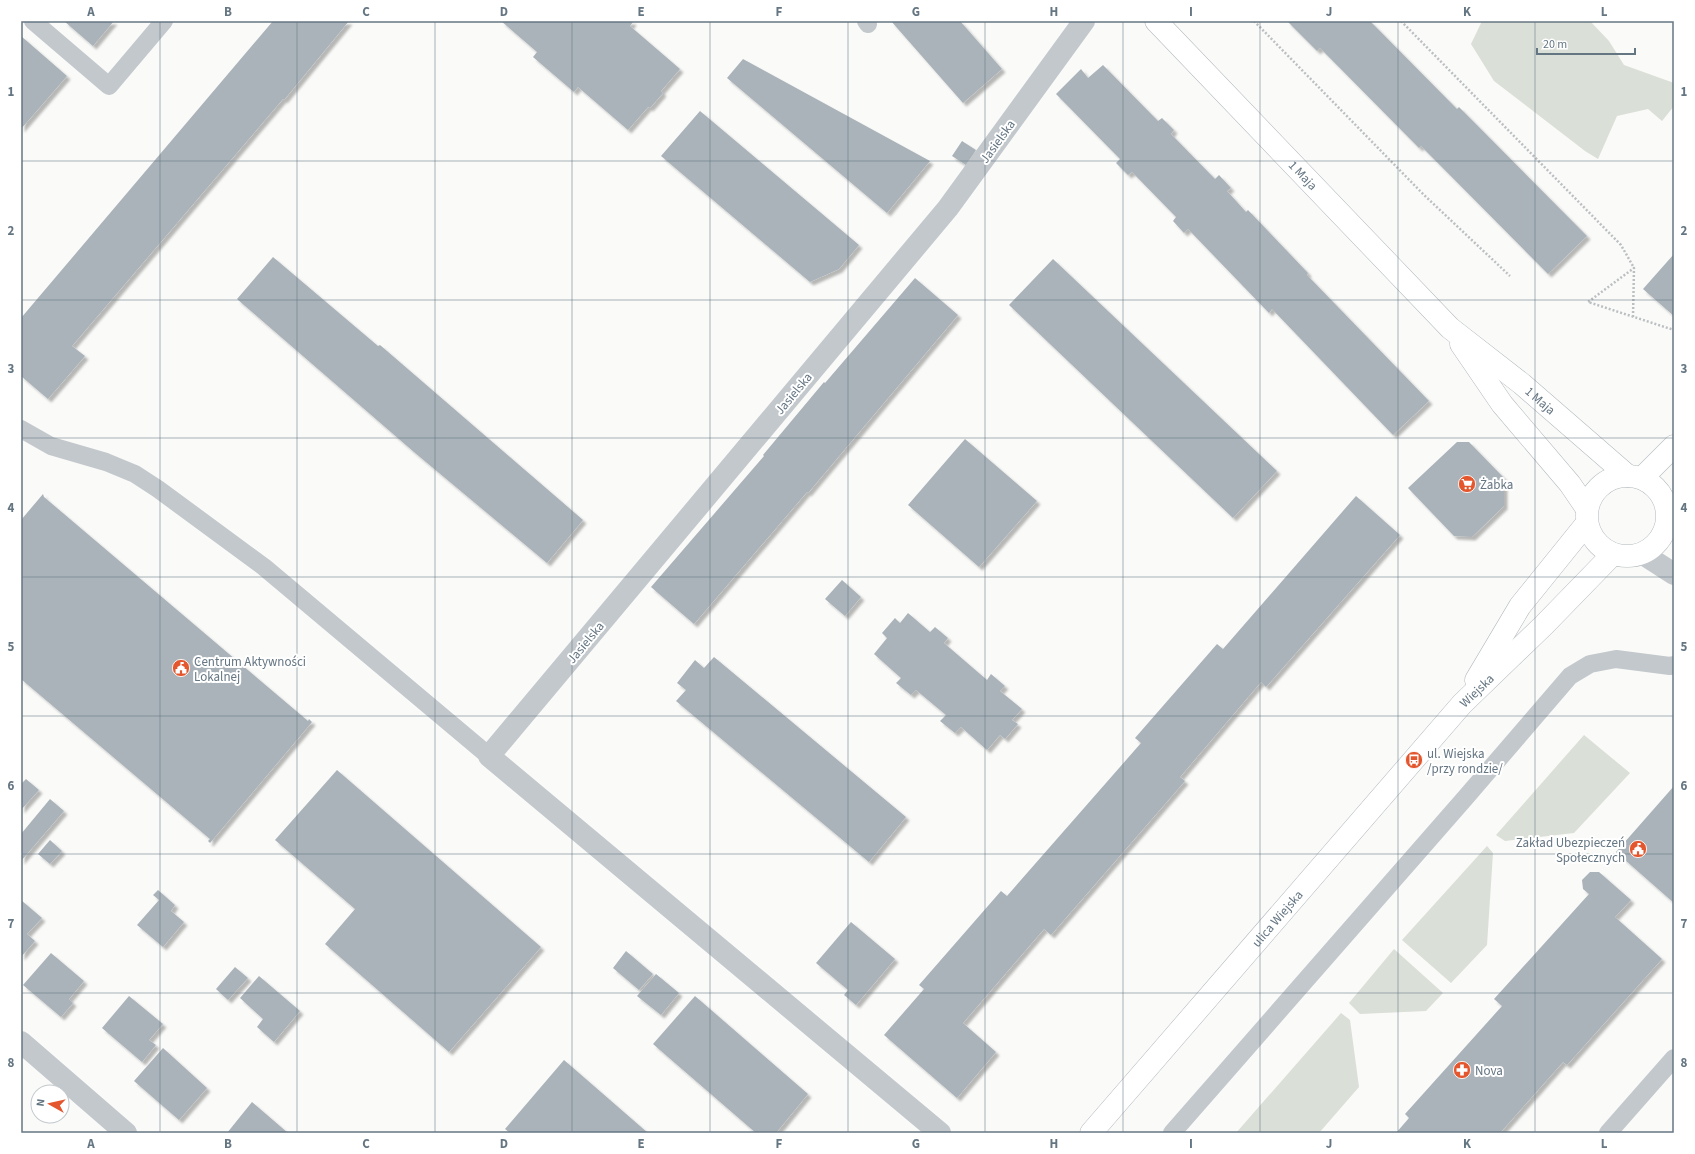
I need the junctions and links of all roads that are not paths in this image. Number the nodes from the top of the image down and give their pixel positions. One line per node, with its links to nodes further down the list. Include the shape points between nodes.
1 (33, 21): 2 (lane, via 109,86)
2 (164, 21)
3 (1084, 21): 16 (street, Jasielska, via 948,208)
4 (1156, 21): 5 (street, 1 Maja)
5 (1450, 328): 8 (street, 1 Maja); 10 (street, 1 Maja, via 1502,404 1570,484)
6 (21, 429): 16 (lane, via 51,446 106,462 135,474 158,489 264,567)
7 (1674, 446): 8 (street)
8 (1635, 477): 9 (street, via 1655,486); 10 (street, via 1614,478 1601,485 1592,496)
9 (1670, 507): 12 (street, via 1665,531 1656,545)
10 (1587, 516): 11 (street, via 1592,536 1600,547); 15 (street, Wiejska, via 1520,606)
11 (1613, 554): 12 (street, via 1628,557); 15 (street, Wiejska)
12 (1643, 554): 13 (street)
13 (1674, 574)
14 (1674, 665): 22 (lane, via 1616,659 1590,664 1570,676)
15 (1462, 704): 21 (street, ulica Wiejska)
16 (490, 756): 20 (street)
17 (21, 1042): 19 (street)
18 (1674, 1058): 23 (lane)
19 (126, 1133)
20 (940, 1133)
21 (1091, 1133)
22 (1172, 1133)
23 (1608, 1133)

